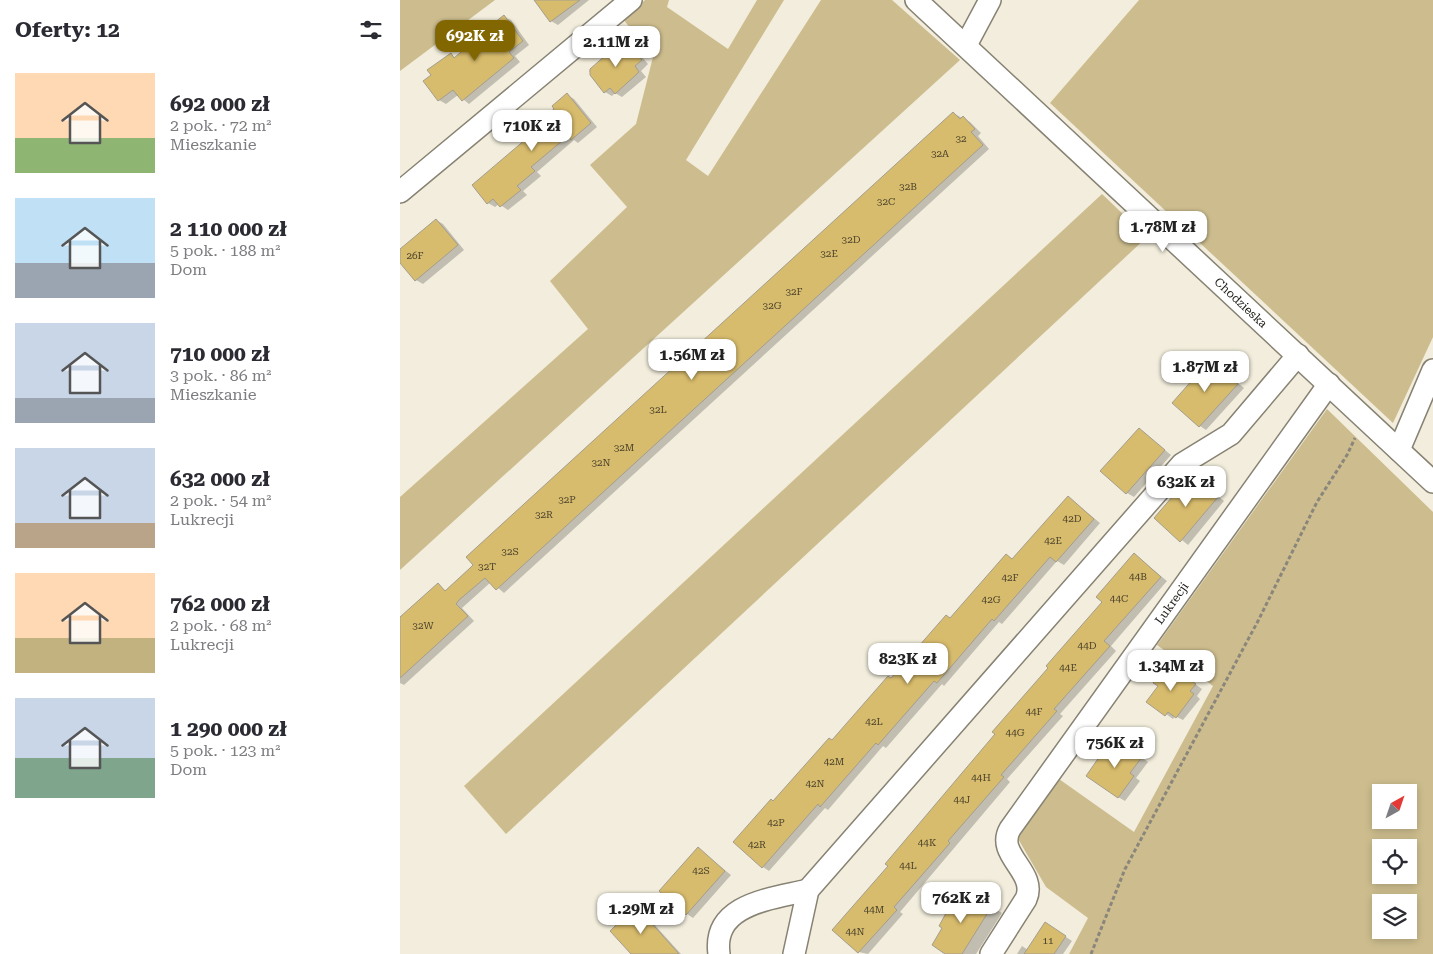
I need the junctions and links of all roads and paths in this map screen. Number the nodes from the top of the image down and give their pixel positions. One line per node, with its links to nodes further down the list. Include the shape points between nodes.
1 (631, 0): 5 (street)
2 (916, 0): 4 (street, Chodzieska)
3 (990, 0): 4 (street)
4 (966, 45): 6 (street, Chodzieska)
5 (400, 192)
6 (1298, 355): 8 (street, Chodzieska); 12 (street, via 1231,434 1182,464)
7 (1433, 370): 10 (street)
8 (1330, 384): 9 (street, Chodzieska); 15 (street, Lukrecji, via 1010,828 1007,846 1028,882 1029,890)
9 (1364, 417): 10 (street, Chodzieska); 16 (path, via 1348,455 1317,502 1258,622 1125,869)
10 (1399, 450): 11 (street, Chodzieska)
11 (1433, 482)
12 (808, 890): 13 (street, via 738,910 720,935); 14 (street)
13 (719, 954)
14 (794, 954)
15 (991, 954)
16 (1091, 954)

